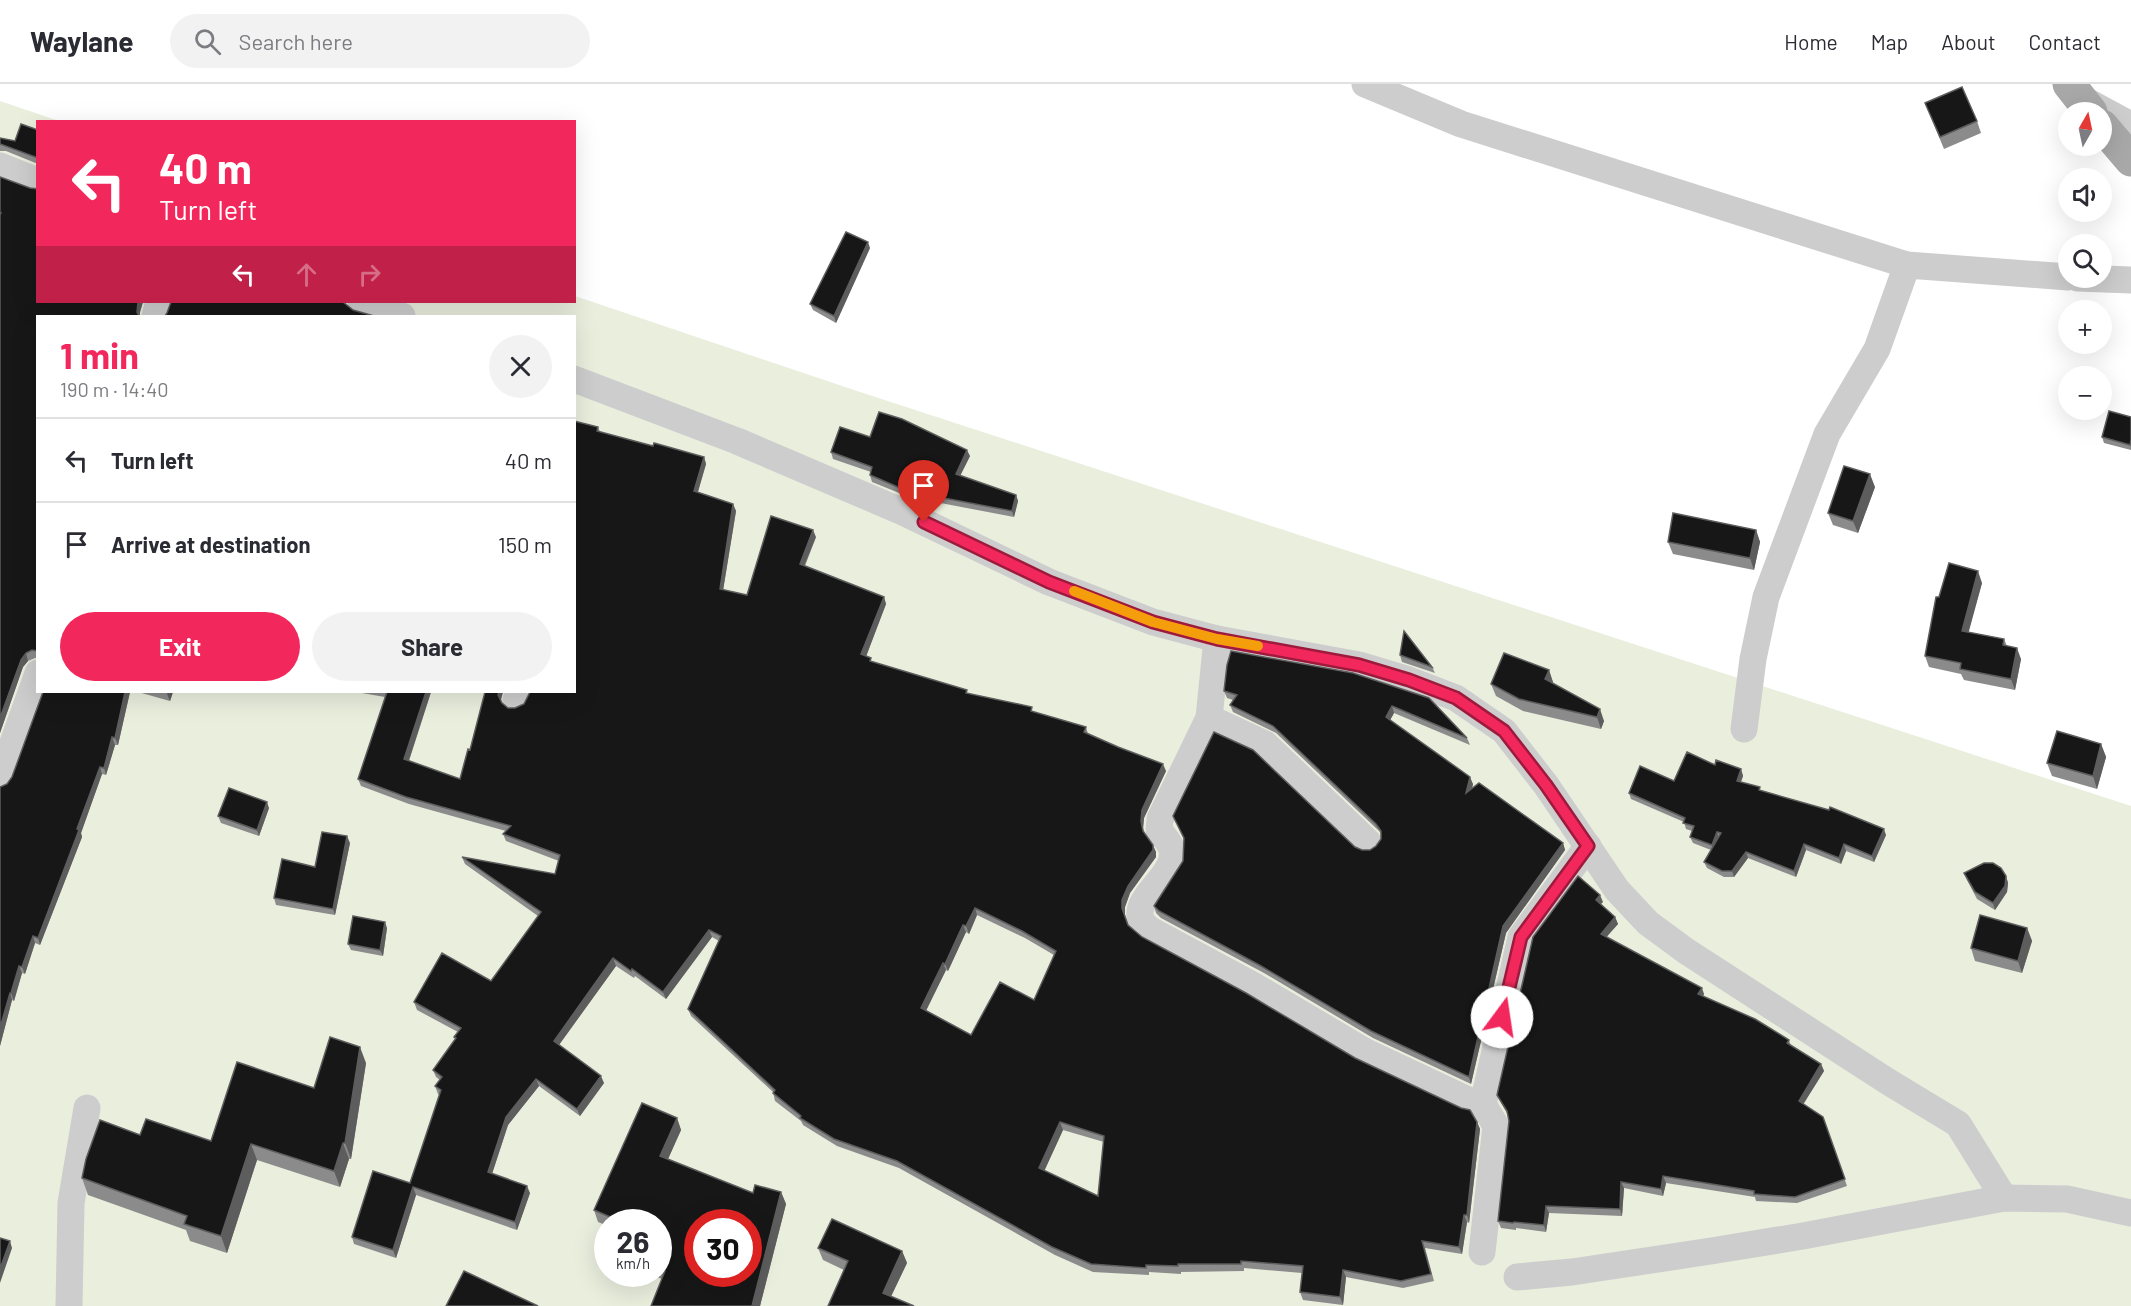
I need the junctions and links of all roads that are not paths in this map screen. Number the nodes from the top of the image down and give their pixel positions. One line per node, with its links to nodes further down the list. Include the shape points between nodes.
1 (1365, 84): 8 (street, via 1461,124)
2 (2080, 98): 3 (street)
3 (2131, 125)
4 (2112, 138): 5 (main road)
5 (2131, 160)
6 (0, 166): 7 (street)
7 (36, 180)
8 (1907, 265): 9 (street); 18 (street, via 1877,349 1827,434 1766,597)
9 (2058, 276)
10 (2112, 279): 11 (street)
11 (2131, 280)
12 (364, 303): 13 (street)
13 (399, 315)
14 (576, 379): 15 (street, via 903,512 1049,582 1153,622)
15 (1217, 639): 17 (street); 22 (street, via 1359,665 1456,698 1504,731)
16 (36, 677): 19 (street)
17 (1209, 718): 21 (street, via 1265,744); 23 (street, via 1163,812 1159,830 1169,843 1172,859 1141,906 1141,921 1152,931 1366,1052)
18 (1744, 729)
19 (7, 740): 20 (street)
20 (0, 778)
21 (1368, 842)
22 (1588, 846): 23 (street, via 1521,937); 25 (street, via 1617,890 1648,923 1958,1124)
23 (1483, 1104): 27 (street, via 1496,1126)
24 (87, 1108): 29 (street, via 71,1203)
25 (2004, 1198): 26 (street, via 2067,1199); 28 (street, via 1723,1249)
26 (2131, 1212)
27 (1482, 1252)
28 (1516, 1277)
29 (69, 1306)

